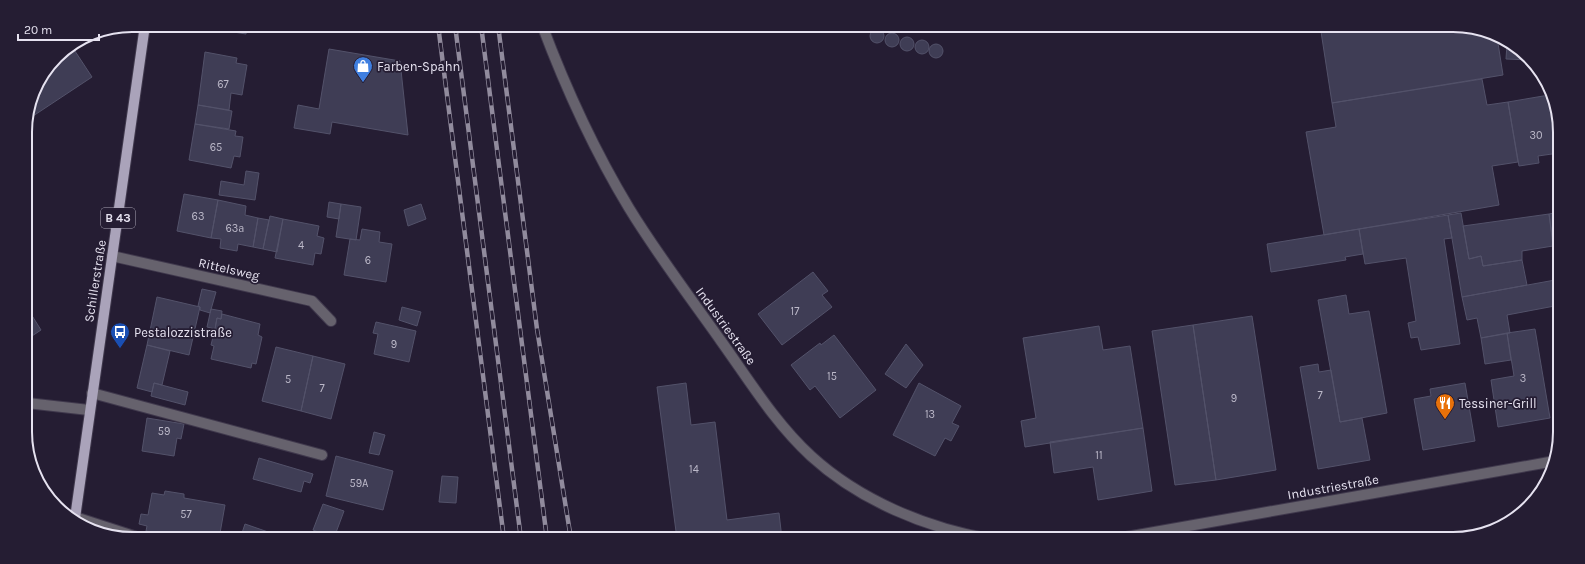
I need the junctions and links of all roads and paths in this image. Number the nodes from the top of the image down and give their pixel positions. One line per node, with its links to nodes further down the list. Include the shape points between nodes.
1 (145, 32): 3 (main road, Schillerstraße / B 43)
2 (544, 32): 13 (street, Industriestraße, via 588,134 630,209 671,271 788,432 811,456 869,497 891,508)
3 (112, 256): 4 (street, Rittelsweg, via 312,301); 5 (main road, Schillerstraße / B 43)
4 (331, 321)
5 (92, 393): 7 (main road, Schillerstraße / B 43); 8 (street)
6 (32, 404): 7 (street)
7 (89, 410): 10 (main road, Schillerstraße / B 43)
8 (322, 455)
9 (1548, 462): 14 (street, Industriestraße)
10 (75, 514)
11 (94, 524): 12 (street)
12 (114, 530)
13 (960, 532)
14 (1154, 532)

